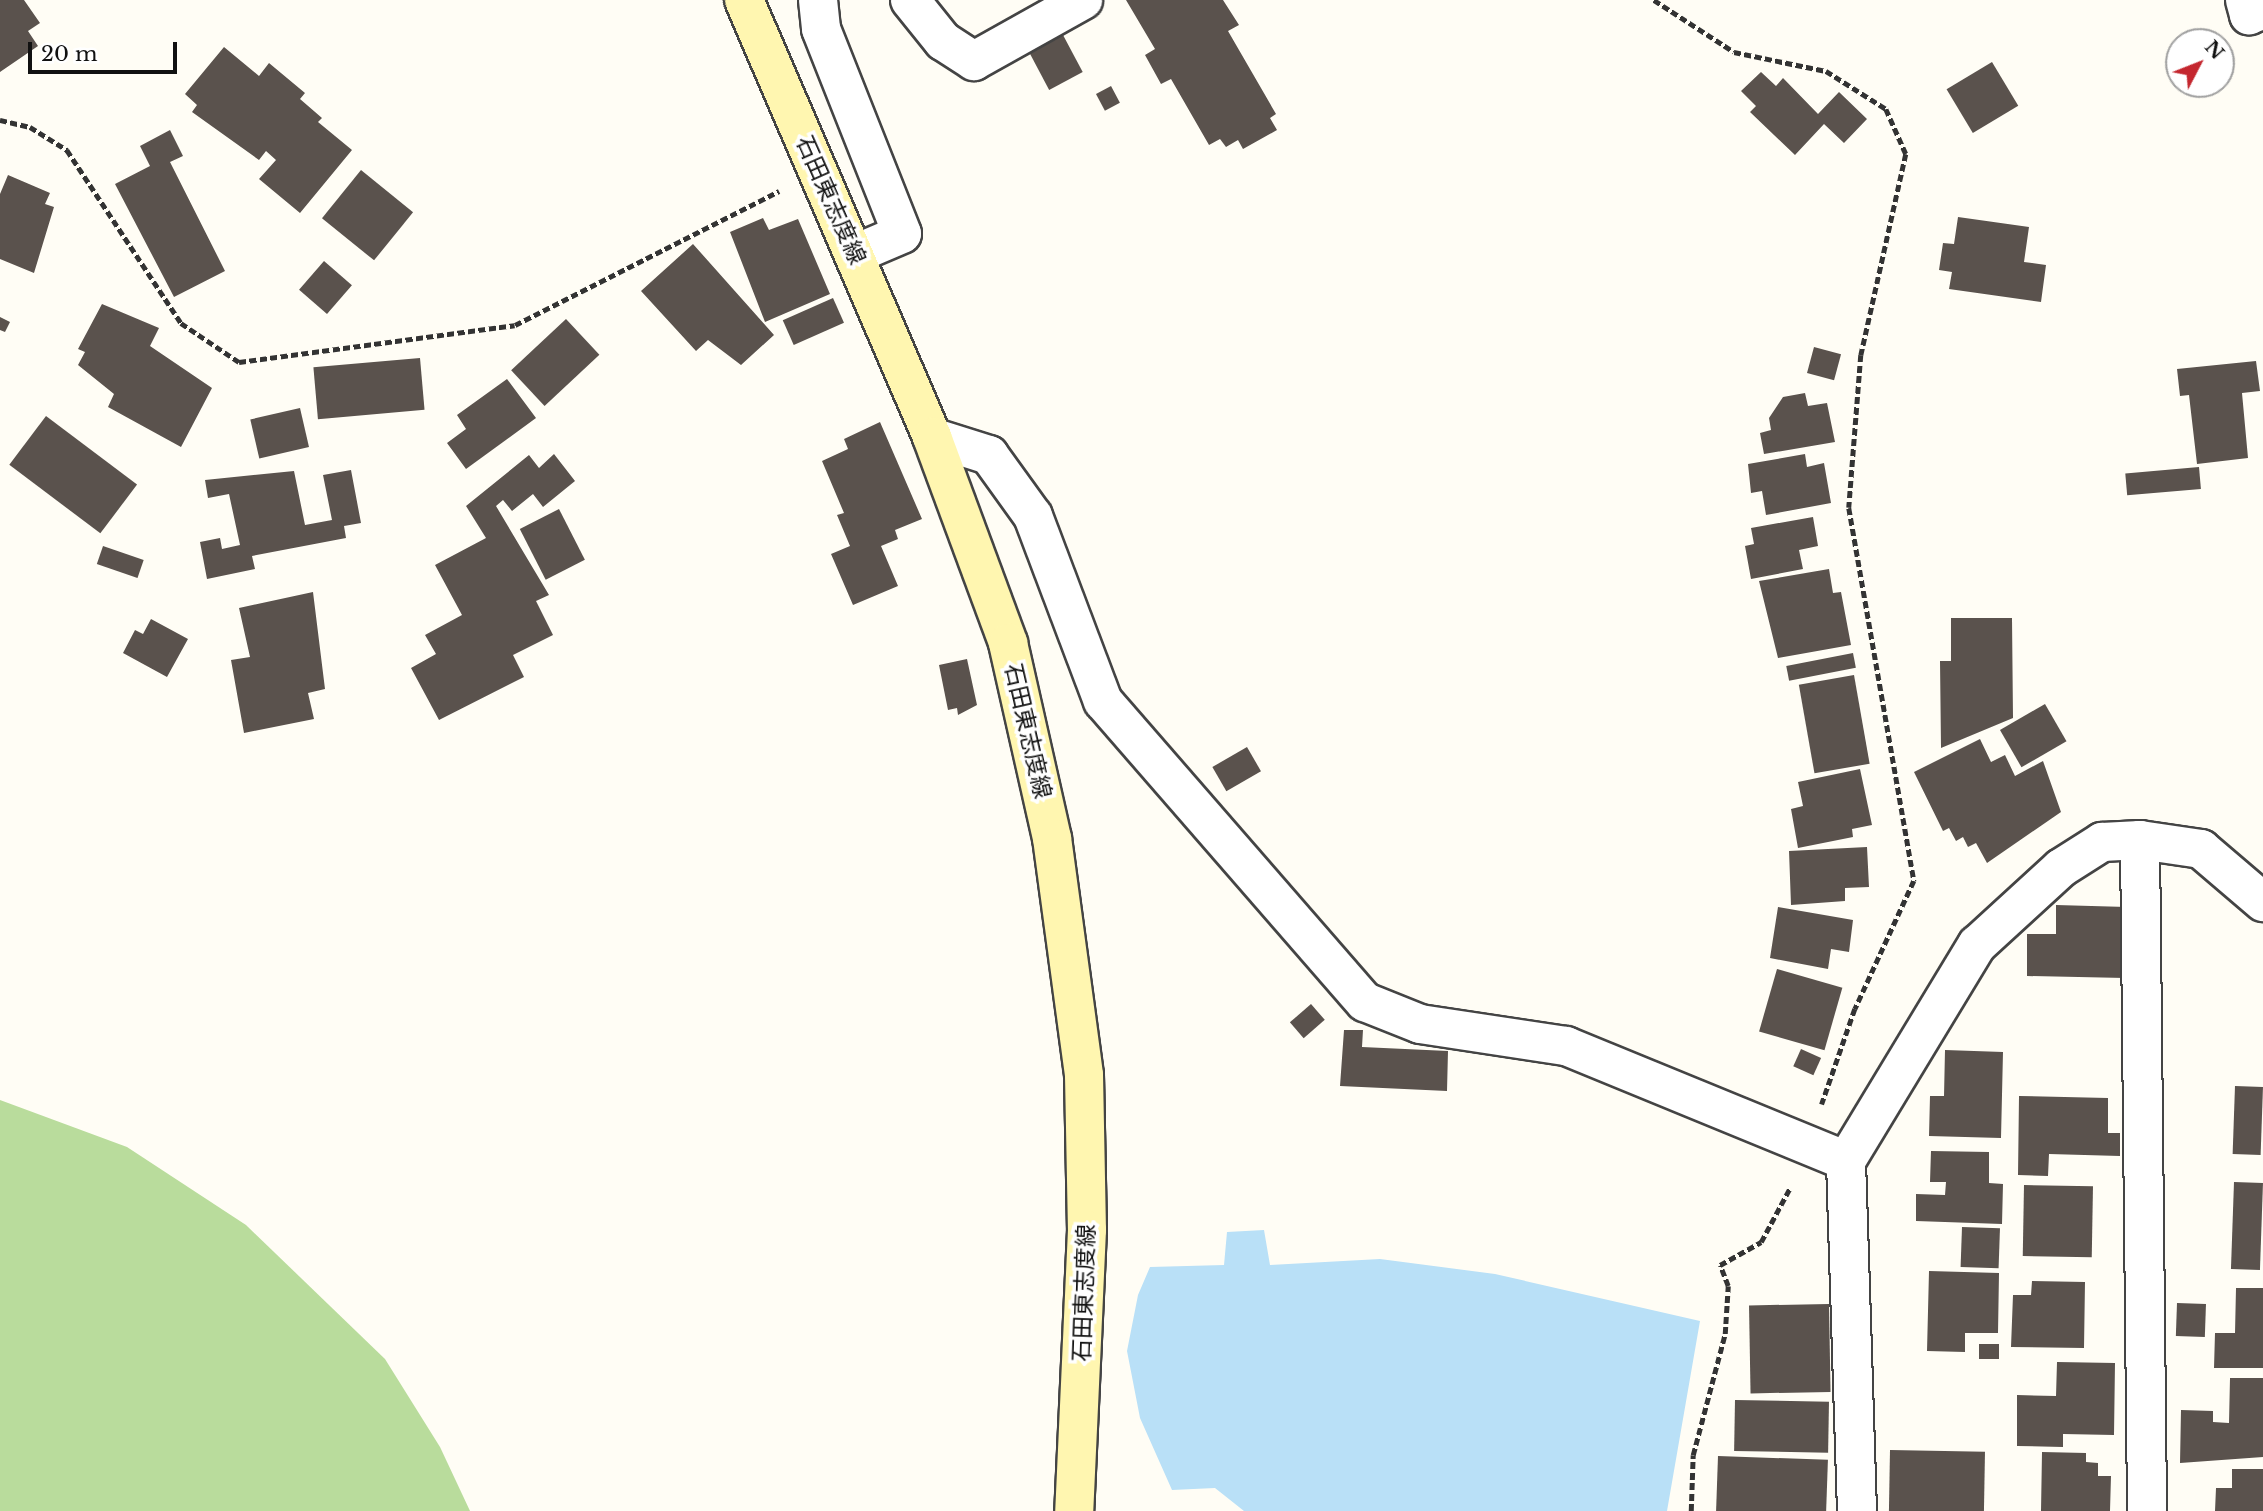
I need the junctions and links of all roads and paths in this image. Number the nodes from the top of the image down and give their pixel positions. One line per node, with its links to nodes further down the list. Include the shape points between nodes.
1 (744, 0): 9 (main road, 石田東志度線)
2 (818, 0): 10 (street, via 821,29 902,234)
3 (910, 0): 4 (street, via 943,41 974,61)
4 (1083, 0)
5 (1654, 0): 14 (path, via 1734,52 1826,71 1886,109 1906,154 1861,355 1849,508 1914,881 1855,1009)
6 (2245, 0): 7 (street, via 2249,15)
7 (2263, 10)
8 (0, 120): 9 (path, via 30,127 67,150 181,323 239,362 515,324)
9 (820, 171): 10 (main road, 石田東志度線)
10 (855, 254): 11 (main road, 石田東志度線)
11 (932, 437): 14 (street, via 989,455 1033,516 1103,701 1365,1002 1420,1024 1566,1046); 16 (main road, 石田東志度線, via 1008,643 1052,838 1084,1075 1087,1230)
12 (2140, 840): 13 (street, via 2201,849); 15 (street, via 2102,842 2061,868 1977,945); 19 (street)
13 (2263, 902)
14 (1808, 1146): 15 (street); 17 (path, via 1761,1242 1720,1265 1728,1286 1725,1334 1693,1455)
15 (1846, 1161): 18 (street)
16 (1074, 1511)
17 (1691, 1511)
18 (1857, 1511)
19 (2147, 1511)

